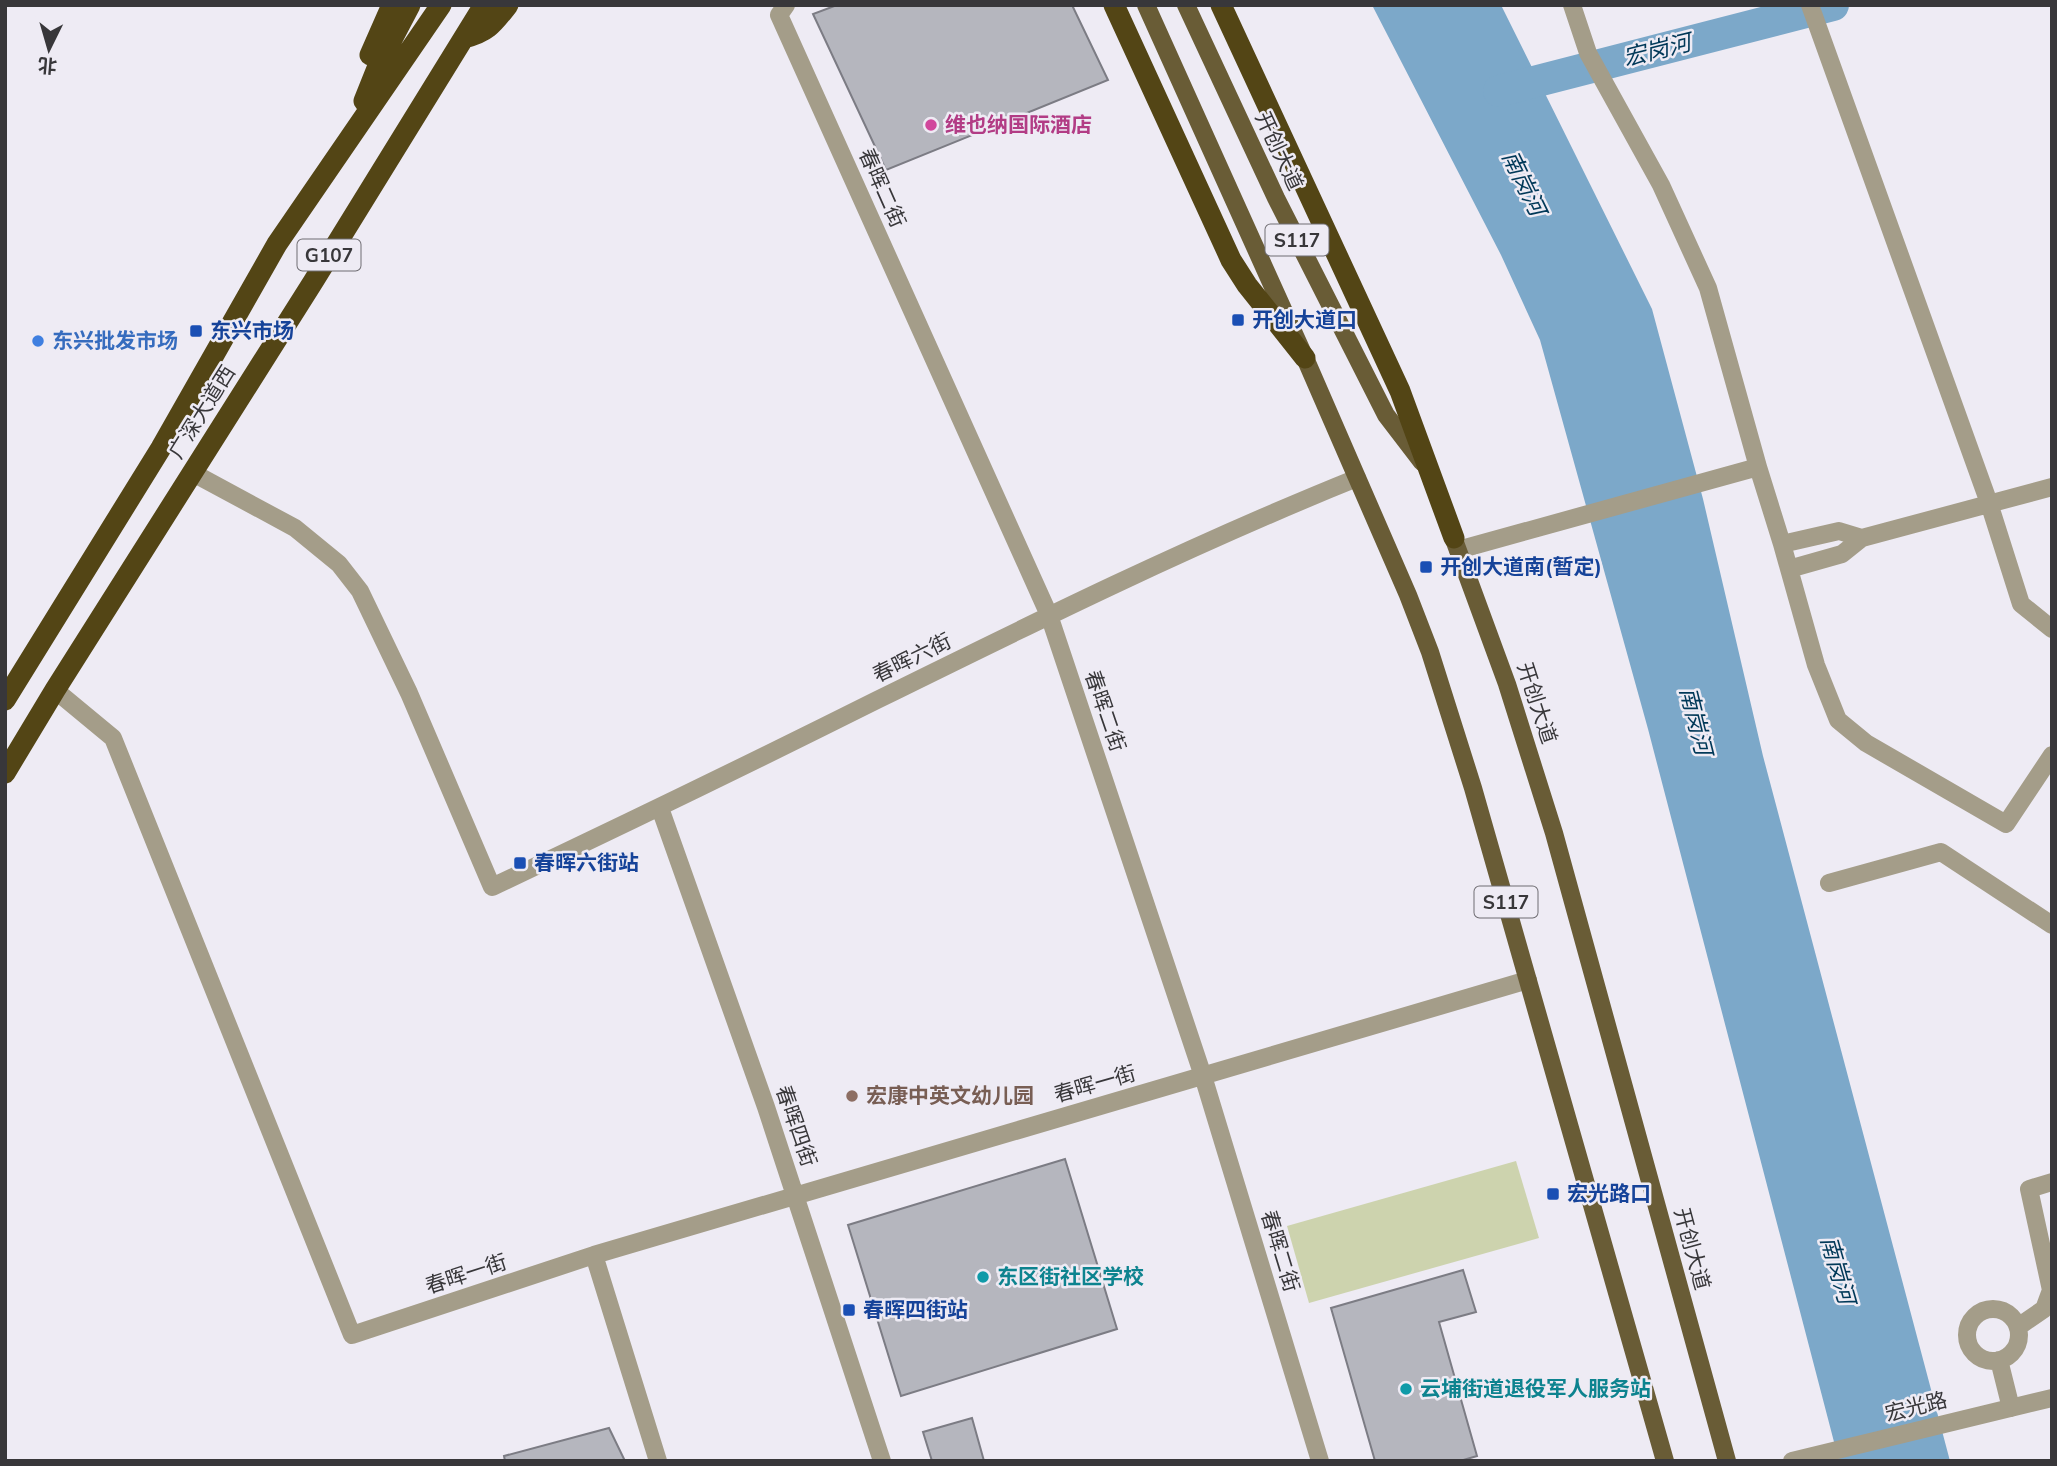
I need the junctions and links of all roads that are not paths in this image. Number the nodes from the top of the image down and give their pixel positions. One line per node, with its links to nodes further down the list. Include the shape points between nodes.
1 (391, 5): 14 (highway, via 359,80)
2 (410, 5): 14 (highway, via 378,66)
3 (441, 5): 14 (highway, 广深大道西 / G107)
4 (484, 5): 13 (highway, 广深大道西 / G107)
5 (508, 5): 13 (highway, via 490,28)
6 (786, 5): 25 (street, 春晖二街, via 779,15)
7 (1114, 5): 15 (highway, via 1231,260)
8 (1146, 5): 15 (main road, S117)
9 (1186, 5): 22 (main road, 开创大道 / S117, via 1276,198 1386,415 1424,466)
10 (1221, 5): 22 (highway, via 1400,391)
11 (1573, 5): 16 (street, via 1588,53 1661,185 1708,288)
12 (1810, 5): 20 (street)
13 (464, 38): 17 (highway, 广深大道西 / G107)
14 (351, 134): 28 (highway, 广深大道西 / G107, via 277,244 161,448)
15 (1305, 358): 18 (main road, S117)
16 (1758, 467): 22 (street, via 1577,517); 23 (street)
17 (193, 473): 27 (highway, 广深大道西 / G107); 31 (street, 春晖六街, via 295,528 339,564 360,591 492,887)
18 (1356, 478): 25 (street, 春晖六街); 34 (main road, S117, via 1430,652)
19 (2052, 487): 20 (street)
20 (1989, 503): 21 (street); 26 (street, via 2021,604)
21 (1862, 538): 23 (street, via 1839,531); 24 (street, via 1842,554)
22 (1456, 544): 47 (main road, 开创大道 / S117, via 1554,833)
23 (1782, 544): 24 (street)
24 (1789, 569): 29 (street, via 1816,665 1838,720 1866,743 2006,824)
25 (1049, 615): 31 (street, 春晖六街); 35 (street, 春晖二街)
26 (2052, 629)
27 (55, 690): 30 (highway, 广深大道西 / G107); 38 (street, 春晖一街, via 113,738 352,1335)
28 (5, 700)
29 (2052, 755)
30 (5, 773)
31 (660, 808): 37 (street, 春晖四街)
32 (1829, 883): 33 (street, via 1941,852)
33 (2052, 925)
34 (1528, 980): 35 (street, 春晖一街); 46 (main road, S117)
35 (1203, 1076): 37 (street, 春晖一街); 45 (street, 春晖二街)
36 (2052, 1182): 39 (street, via 2029,1189 2051,1290 2044,1309)
37 (796, 1196): 38 (street, 春晖一街); 44 (street, 春晖四街)
38 (594, 1255): 43 (street)
39 (2018, 1327): 40 (street, via 2018,1344); 40 (street, via 2008,1314 1992,1309 1971,1321 1969,1346 1982,1359)
40 (1999, 1360): 42 (street)
41 (2052, 1398): 42 (street, 宏光路)
42 (2011, 1408): 48 (street, 宏光路)
43 (658, 1461)
44 (882, 1461)
45 (1320, 1461)
46 (1665, 1461)
47 (1727, 1461)
48 (1792, 1461)

